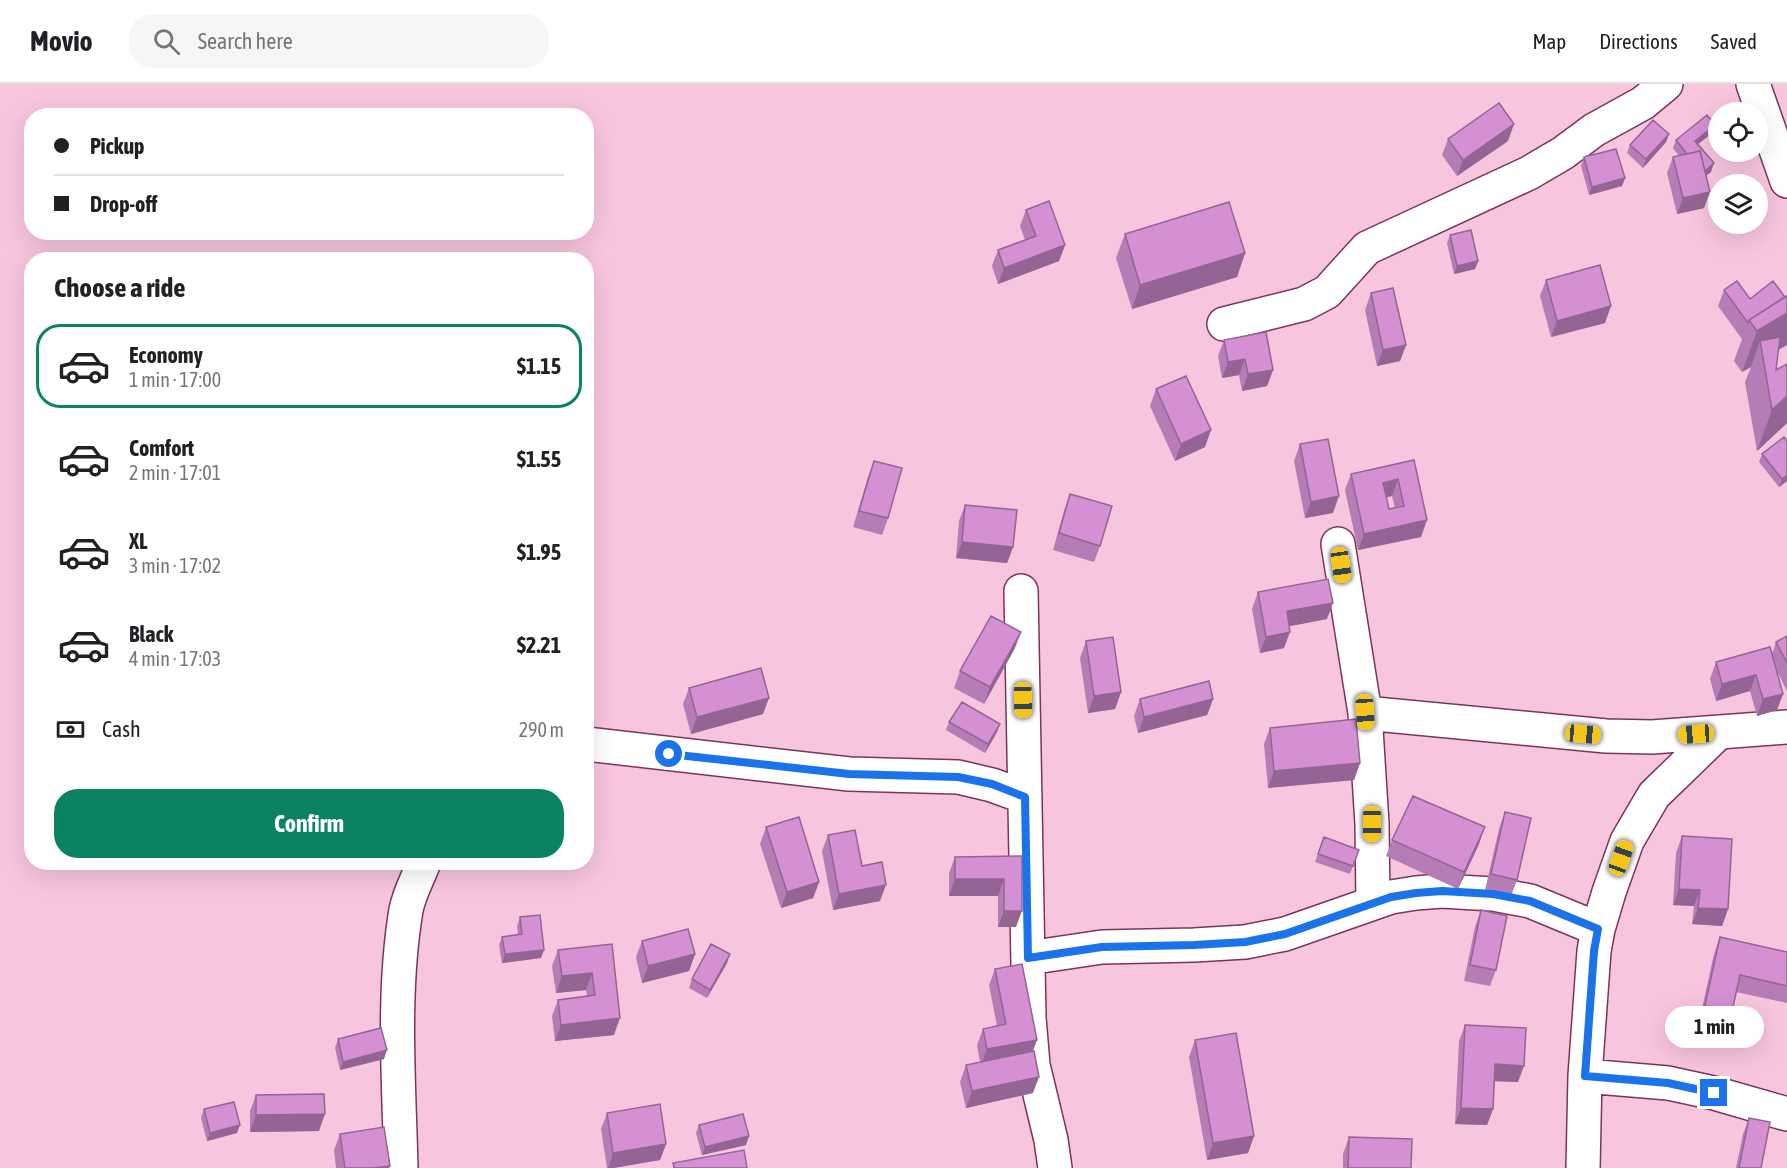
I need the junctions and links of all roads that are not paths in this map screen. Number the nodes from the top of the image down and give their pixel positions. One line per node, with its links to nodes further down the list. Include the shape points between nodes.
1 (1666, 84): 4 (street, via 1643,103 1529,173 1367,248 1327,292 1304,304)
2 (1753, 84): 3 (street)
3 (1787, 181)
4 (1224, 324)
5 (1338, 544): 7 (street)
6 (1021, 591): 11 (street)
7 (1365, 712): 9 (street, via 1606,736); 13 (street)
8 (1787, 727): 9 (street)
9 (1718, 733): 14 (street, via 1654,795 1627,841)
10 (594, 745): 11 (street, via 849,774 958,777 992,784)
11 (1025, 797): 15 (street)
12 (421, 870): 18 (street, via 407,908 401,964)
13 (1373, 903): 14 (street, via 1442,891 1493,894 1530,901); 15 (street, via 1285,934 1245,942 1102,947)
14 (1598, 929): 16 (street)
15 (1028, 958): 19 (street, via 1033,1065)
16 (1585, 1076): 17 (street, via 1668,1083); 20 (street)
17 (1787, 1114)
18 (401, 1168)
19 (1055, 1168)
20 (1583, 1168)

